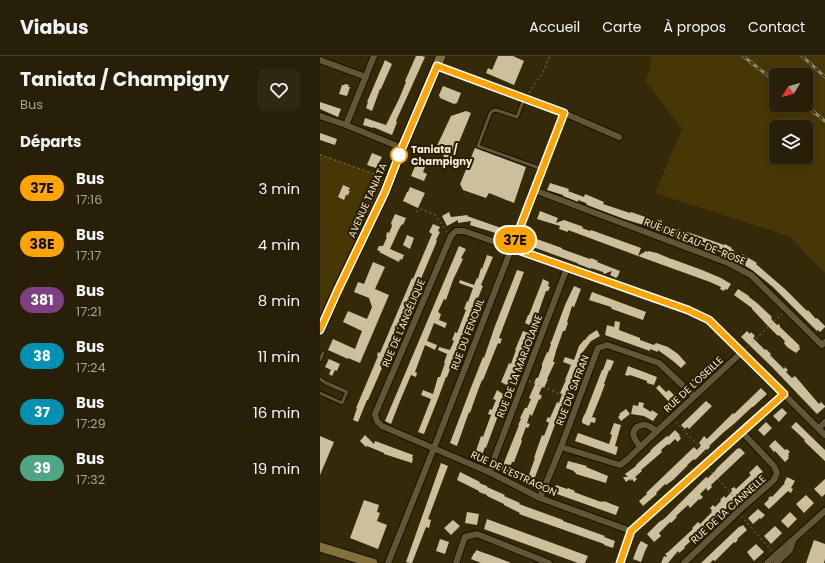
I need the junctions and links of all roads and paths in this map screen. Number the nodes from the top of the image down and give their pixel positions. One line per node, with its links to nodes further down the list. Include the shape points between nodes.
1 (374, 56): 6 (street)
2 (441, 56): 5 (main road, AVENUE TANIATA)
3 (550, 56): 7 (path, via 542,74)
4 (320, 60): 6 (street)
5 (437, 66): 7 (street); 12 (main road, AVENUE TANIATA)
6 (366, 77): 10 (street)
7 (525, 98): 8 (street); 14 (lane, via 517,117 492,111 478,146)
8 (564, 113): 11 (street); 14 (street, RUE DU FENOUIL)
9 (320, 116): 10 (street)
10 (346, 125): 12 (street)
11 (619, 137)
12 (402, 148): 15 (main road, AVENUE TANIATA)
13 (320, 155): 15 (path)
14 (542, 169): 16 (street, RUE DU FENOUIL)
15 (390, 180): 22 (main road, AVENUE TANIATA)
16 (534, 190): 19 (street, RUE DU FENOUIL); 21 (street, RUE DE L'EAU-DE-ROSE, via 728,263 751,275)
17 (416, 212): 18 (path, via 422,209 435,215)
18 (451, 236): 19 (street, via 456,231 464,231); 41 (street, RUE DE L'ANGÉLIQUE, via 375,414 382,426)
19 (512, 248): 20 (street); 41 (street, RUE DU FENOUIL)
20 (567, 268): 24 (street, via 688,310 709,320); 28 (street, RUE DE LA MARJOLAINE)
21 (786, 309): 23 (street, RUE DE L'EAU-DE-ROSE, via 822,345); 24 (path)
22 (320, 330)
23 (825, 342)
24 (742, 352): 30 (street); 31 (street, RUE DE L'OSEILLE)
25 (323, 353): 26 (lane)
26 (320, 360)
27 (320, 379): 29 (lane, via 346,392 342,403)
28 (524, 379): 32 (path); 44 (street, RUE DE LA MARJOLAINE)
29 (320, 393)
30 (784, 394): 35 (street); 37 (street)
31 (694, 396): 32 (street, RUE DU SAFRAN, via 659,363 607,345 598,348); 33 (street, RUE DE L'OSEILLE)
32 (578, 401): 39 (street, RUE DU SAFRAN)
33 (672, 417): 36 (street, RUE DE L'OSEILLE); 42 (path)
34 (825, 422): 35 (street)
35 (819, 428): 38 (street)
36 (657, 431): 40 (street, RUE DE L'OSEILLE); 40 (street, via 646,425 635,428 633,437)
37 (742, 432): 42 (street); 46 (street, RUE DE LA CANNELLE, via 774,466 777,473 774,480)
38 (825, 435)
39 (561, 447): 40 (street, RUE DE L'OSEILLE, via 620,465); 45 (street, RUE DU SAFRAN)
40 (640, 447)
41 (434, 448): 44 (street, RUE DE L'ESTRAGON); 54 (street, RUE DU FENOUIL)
42 (711, 460): 43 (street)
43 (705, 465): 46 (path); 49 (street)
44 (489, 472): 45 (street, RUE DE L'ESTRAGON)
45 (540, 498): 49 (street, RUE DE L'ESTRAGON)
46 (743, 507): 48 (street, RUE DE LA CANNELLE)
47 (825, 511): 50 (street)
48 (737, 512): 52 (path); 58 (street, RUE DE LA CANNELLE)
49 (631, 531): 57 (street)
50 (793, 540): 52 (street); 60 (street, via 790,550)
51 (320, 546): 53 (main road)
52 (776, 555): 59 (street)
53 (373, 563)
54 (388, 563)
55 (456, 563): 56 (street, via 465,537 477,534)
56 (549, 563)
57 (620, 563)
58 (684, 563)
59 (767, 563)
60 (776, 563)

